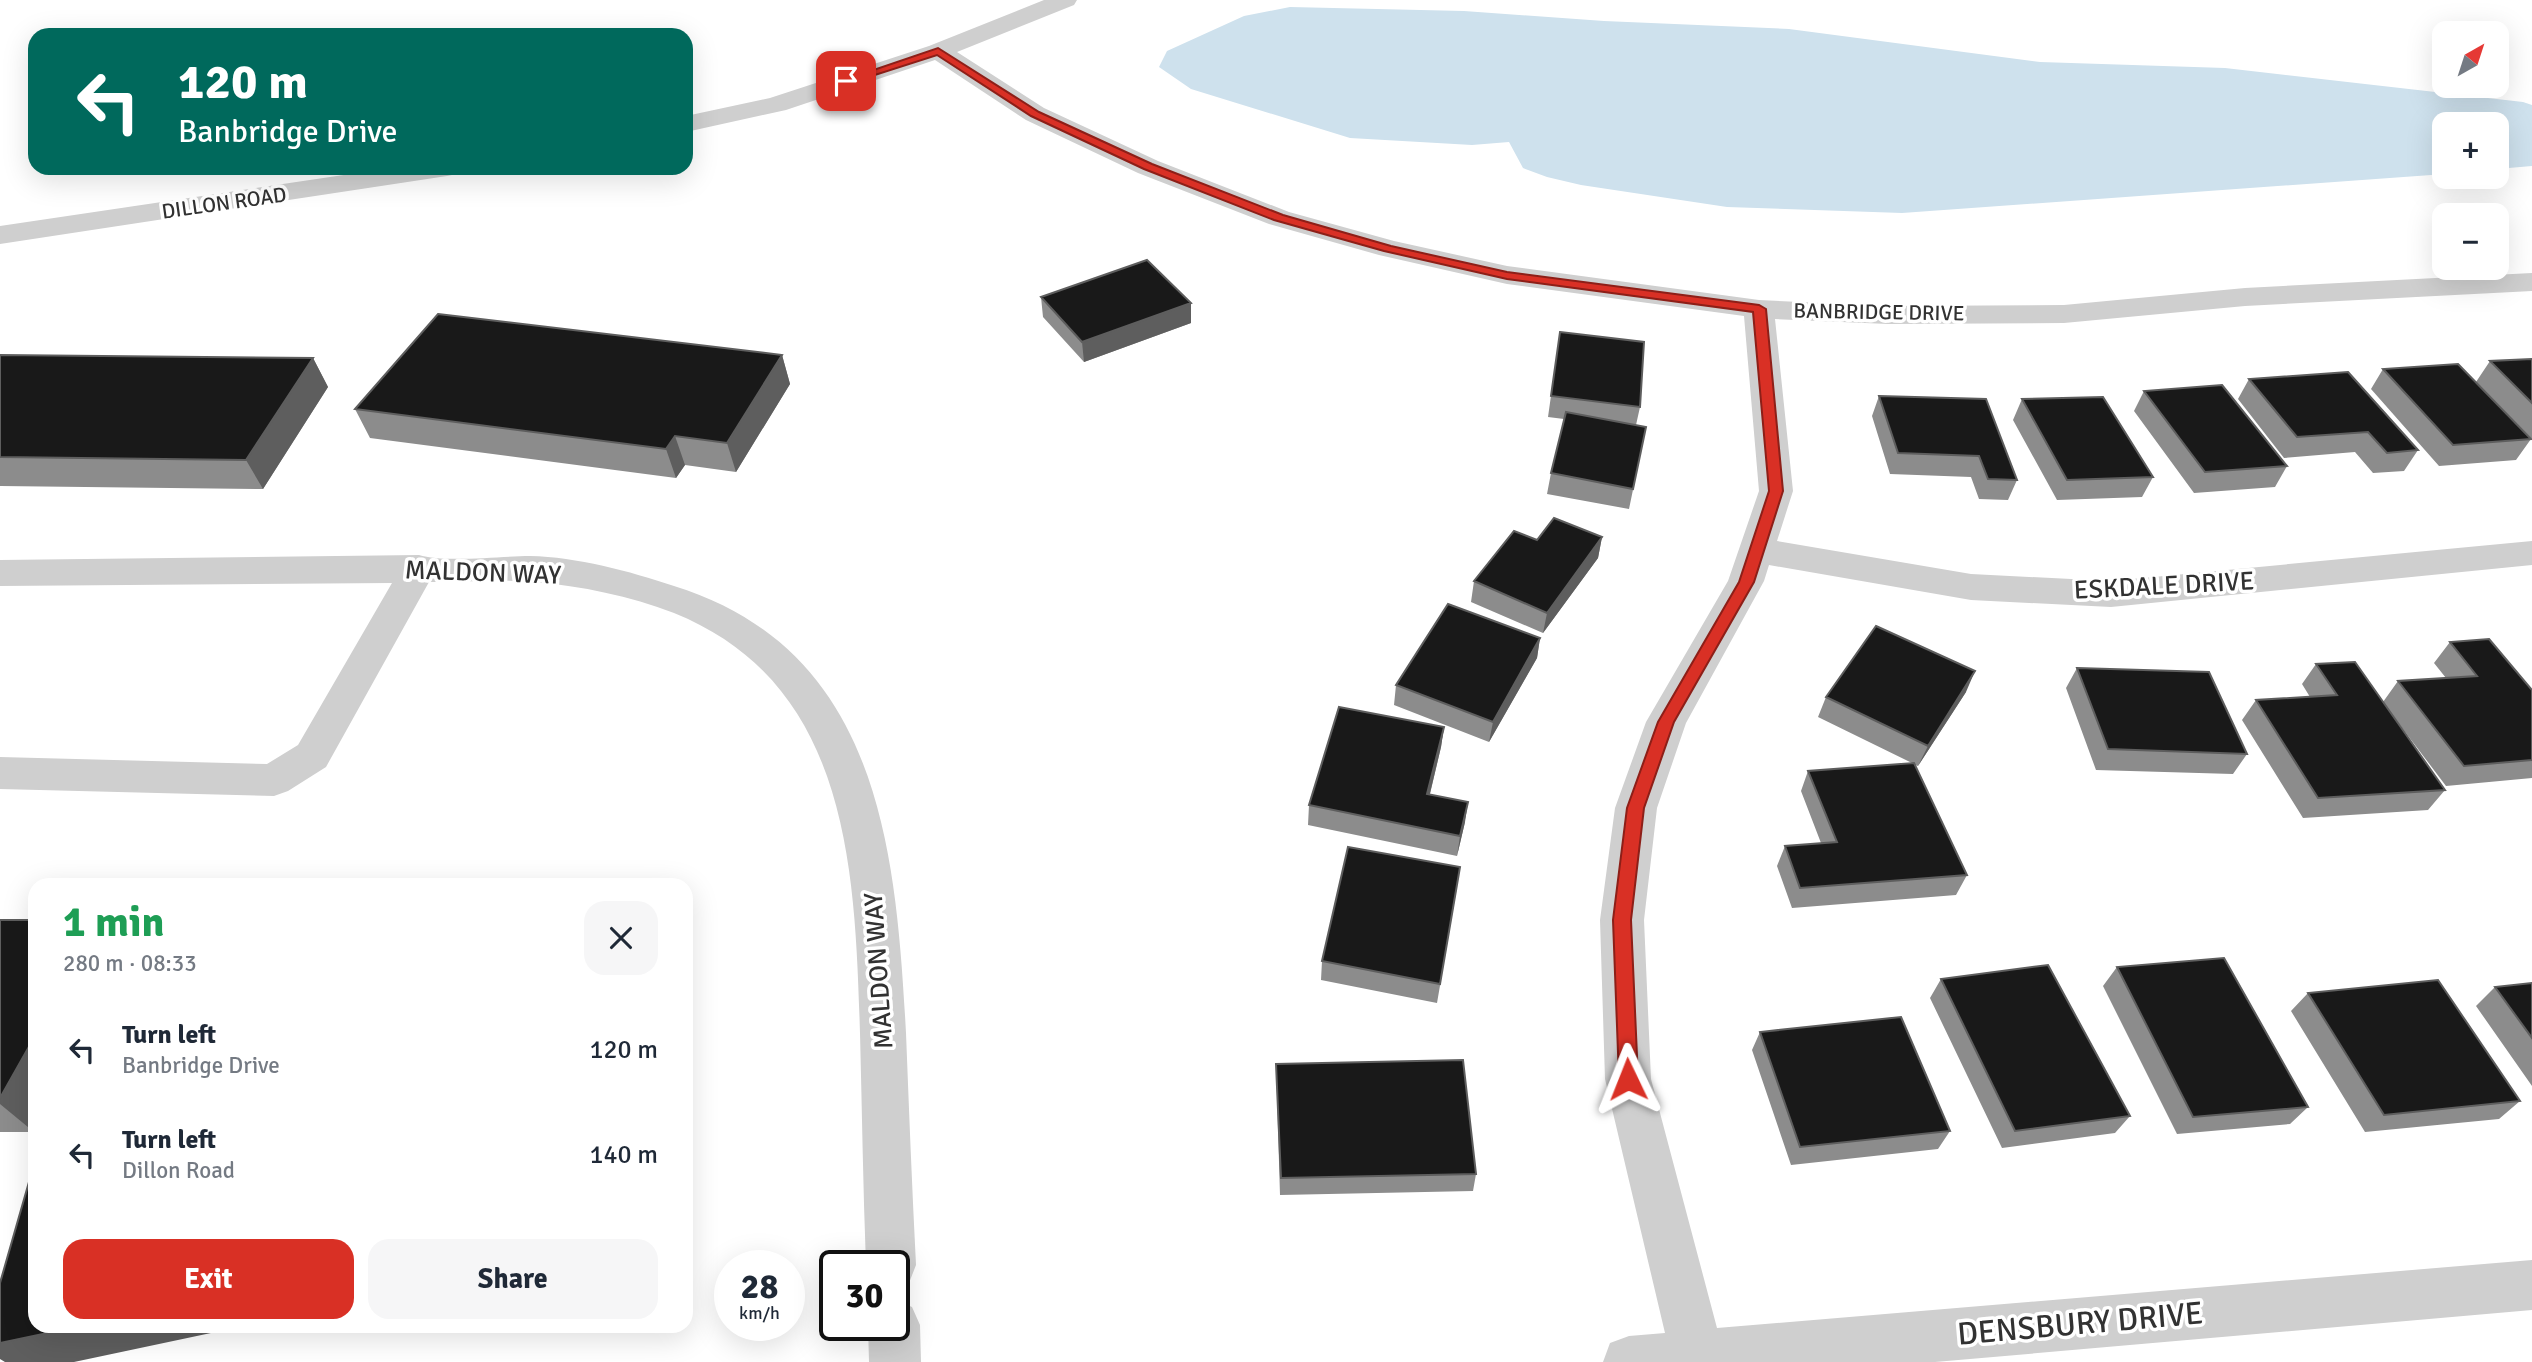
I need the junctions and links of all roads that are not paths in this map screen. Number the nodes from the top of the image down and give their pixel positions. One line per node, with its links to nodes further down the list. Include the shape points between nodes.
1 (1065, 0): 2 (street)
2 (938, 51): 3 (street, via 777,104); 7 (street, BANBRIDGE DRIVE, via 1035,114 1148,167 1279,218 1507,275)
3 (693, 122)
4 (400, 175): 5 (street, DILLON ROAD)
5 (0, 235)
6 (2532, 282): 7 (street, BANBRIDGE DRIVE, via 2245,297 2064,314 1888,315)
7 (1759, 309): 8 (street, via 1776,491)
8 (1756, 550): 9 (street, ESKDALE DRIVE, via 1971,587 2111,594); 16 (street, via 1746,582 1666,722 1636,808 1622,920 1628,1079)
9 (2532, 553)
10 (419, 568): 11 (street, MALDON WAY); 12 (street, via 312,756 274,780); 13 (street, MALDON WAY, via 533,569 614,581 674,598 735,628 780,665 817,707 848,771 869,848 880,961)
11 (0, 573)
12 (0, 773)
13 (890, 1250)
14 (2532, 1284): 16 (street, DENSBURY DRIVE)
15 (894, 1341): 17 (street)
16 (1698, 1359): 18 (street, DENSBURY DRIVE)
17 (895, 1362)
18 (1629, 1362)

